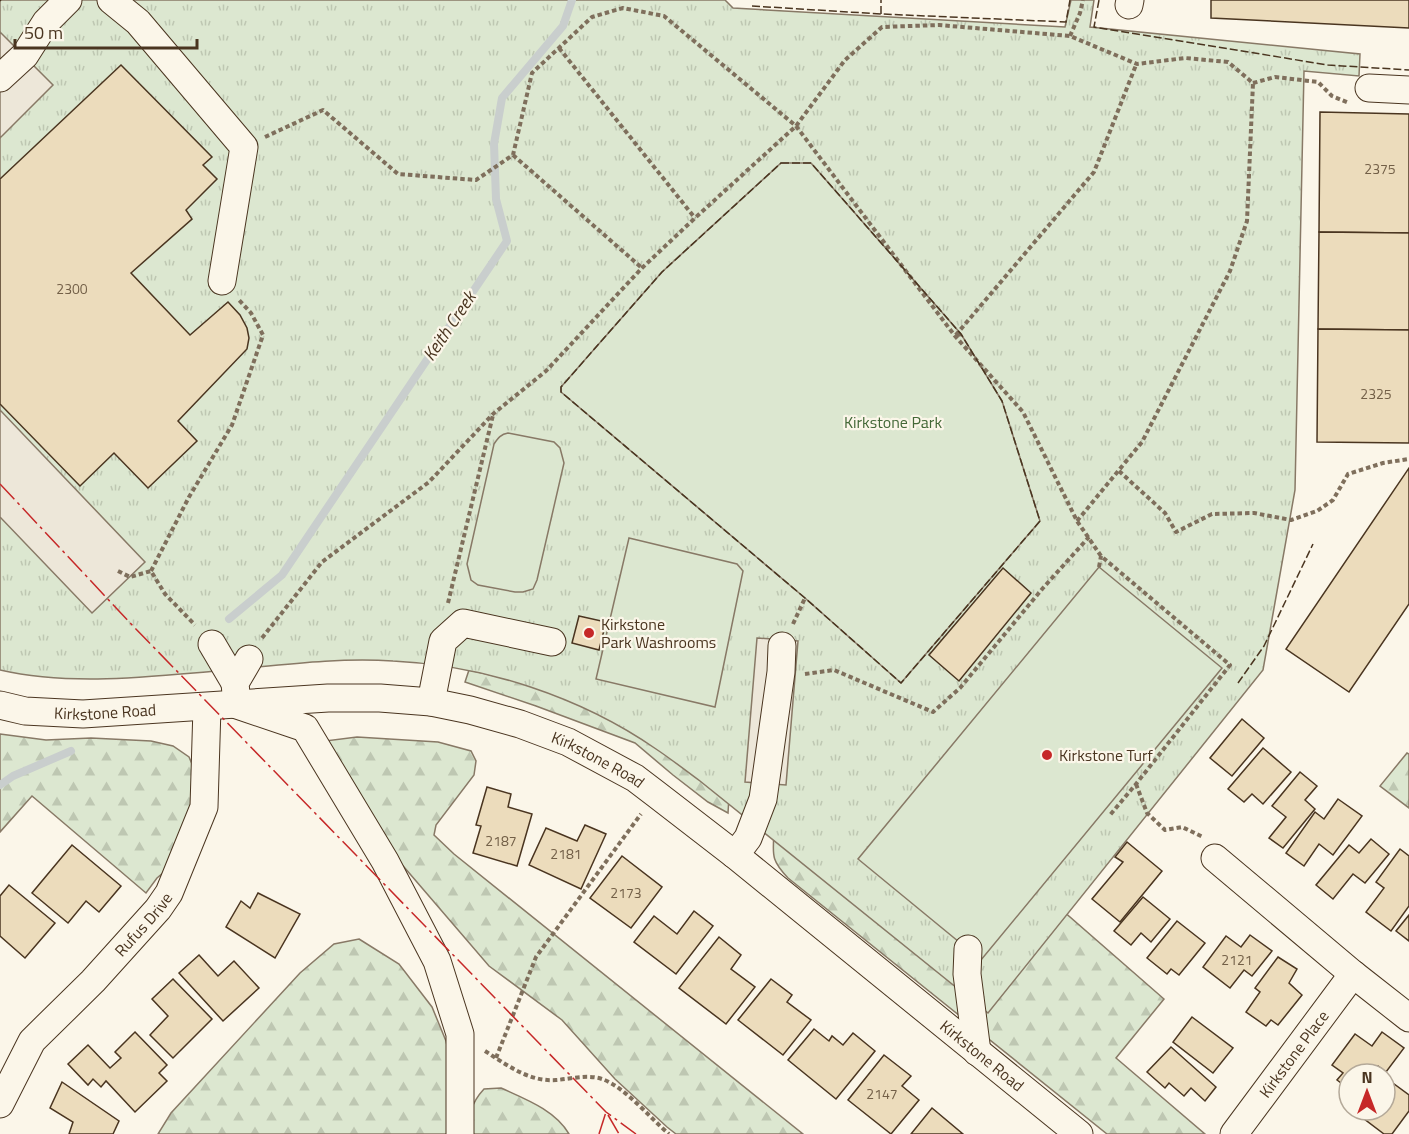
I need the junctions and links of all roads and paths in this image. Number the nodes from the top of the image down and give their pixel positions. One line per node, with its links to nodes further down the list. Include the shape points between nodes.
1 (68, 0): 9 (street, via 46,22 25,55)
2 (111, 0): 15 (street, via 138,22)
3 (621, 0): 5 (path)
4 (1083, 0): 6 (path)
5 (623, 8): 7 (path, via 592,17); 14 (path, via 664,16)
6 (1070, 36): 8 (path); 14 (path, via 939,25 882,27 845,60)
7 (559, 48): 16 (path, via 532,73); 17 (path)
8 (1137, 64): 10 (path, via 1185,58 1228,62); 21 (path, via 1094,172)
9 (0, 78)
10 (1253, 83): 11 (path, via 1275,77); 24 (path, via 1247,221 1230,271 1142,442)
11 (1324, 86)
12 (1369, 88): 13 (street)
13 (1409, 90)
14 (796, 126): 17 (path); 21 (path)
15 (244, 147): 16 (path, via 323,110 398,174 476,180); 19 (street)
16 (511, 156): 18 (path)
17 (695, 218): 18 (path)
18 (642, 268): 22 (path, via 546,371)
19 (222, 282): 30 (path, via 251,313 263,335 232,425)
20 (961, 334): 21 (path)
21 (955, 336): 25 (path, via 1023,412)
22 (493, 414): 31 (path, via 444,621); 35 (path, via 429,482 322,562)
23 (1409, 459): 24 (path, via 1348,474 1333,500 1317,512 1291,520 1254,513 1212,514 1176,532 1165,513)
24 (1119, 471): 25 (path)
25 (1077, 521): 26 (path)
26 (1089, 537): 27 (path); 38 (path, via 960,688 933,712 834,670)
27 (1101, 555): 28 (path); 36 (path)
28 (1099, 567)
29 (118, 571): 30 (path, via 130,577)
30 (150, 571): 33 (path, via 165,594)
31 (443, 641): 32 (street, via 463,623); 40 (street)
32 (552, 642)
33 (212, 644): 39 (street)
34 (782, 646): 46 (street, via 763,799 748,838)
35 (249, 659): 39 (street)
36 (1230, 665): 37 (path); 43 (path)
37 (1235, 665)
38 (795, 675)
39 (236, 694): 40 (street, Kirkstone Road); 42 (street, Kirkstone Road); 51 (street, via 305,728 385,861 437,961)
40 (431, 702): 44 (street, Kirkstone Road, via 520,724 568,742 635,778)
41 (0, 705): 42 (street, Kirkstone Road, via 24,711 83,714)
42 (207, 707): 54 (street, Rufus Drive, via 204,807 169,893 93,981 32,1041)
43 (1136, 784): 45 (path); 47 (path, via 1153,819 1165,830 1182,827 1203,837)
44 (656, 794): 46 (street, Kirkstone Road); 53 (path, via 536,957)
45 (1110, 815)
46 (735, 855): 52 (street, Kirkstone Road)
47 (1215, 858): 49 (street)
48 (968, 949): 52 (street, via 967,974)
49 (1353, 974): 50 (street); 58 (street, Kirkstone Place)
50 (1409, 1018)
51 (460, 1034): 53 (path); 55 (street)
52 (977, 1052): 57 (street, Kirkstone Road)
53 (495, 1058): 56 (path, via 532,1078 602,1079 639,1104)
54 (0, 1104)
55 (460, 1134)
56 (669, 1134)
57 (1079, 1134)
58 (1234, 1134)

